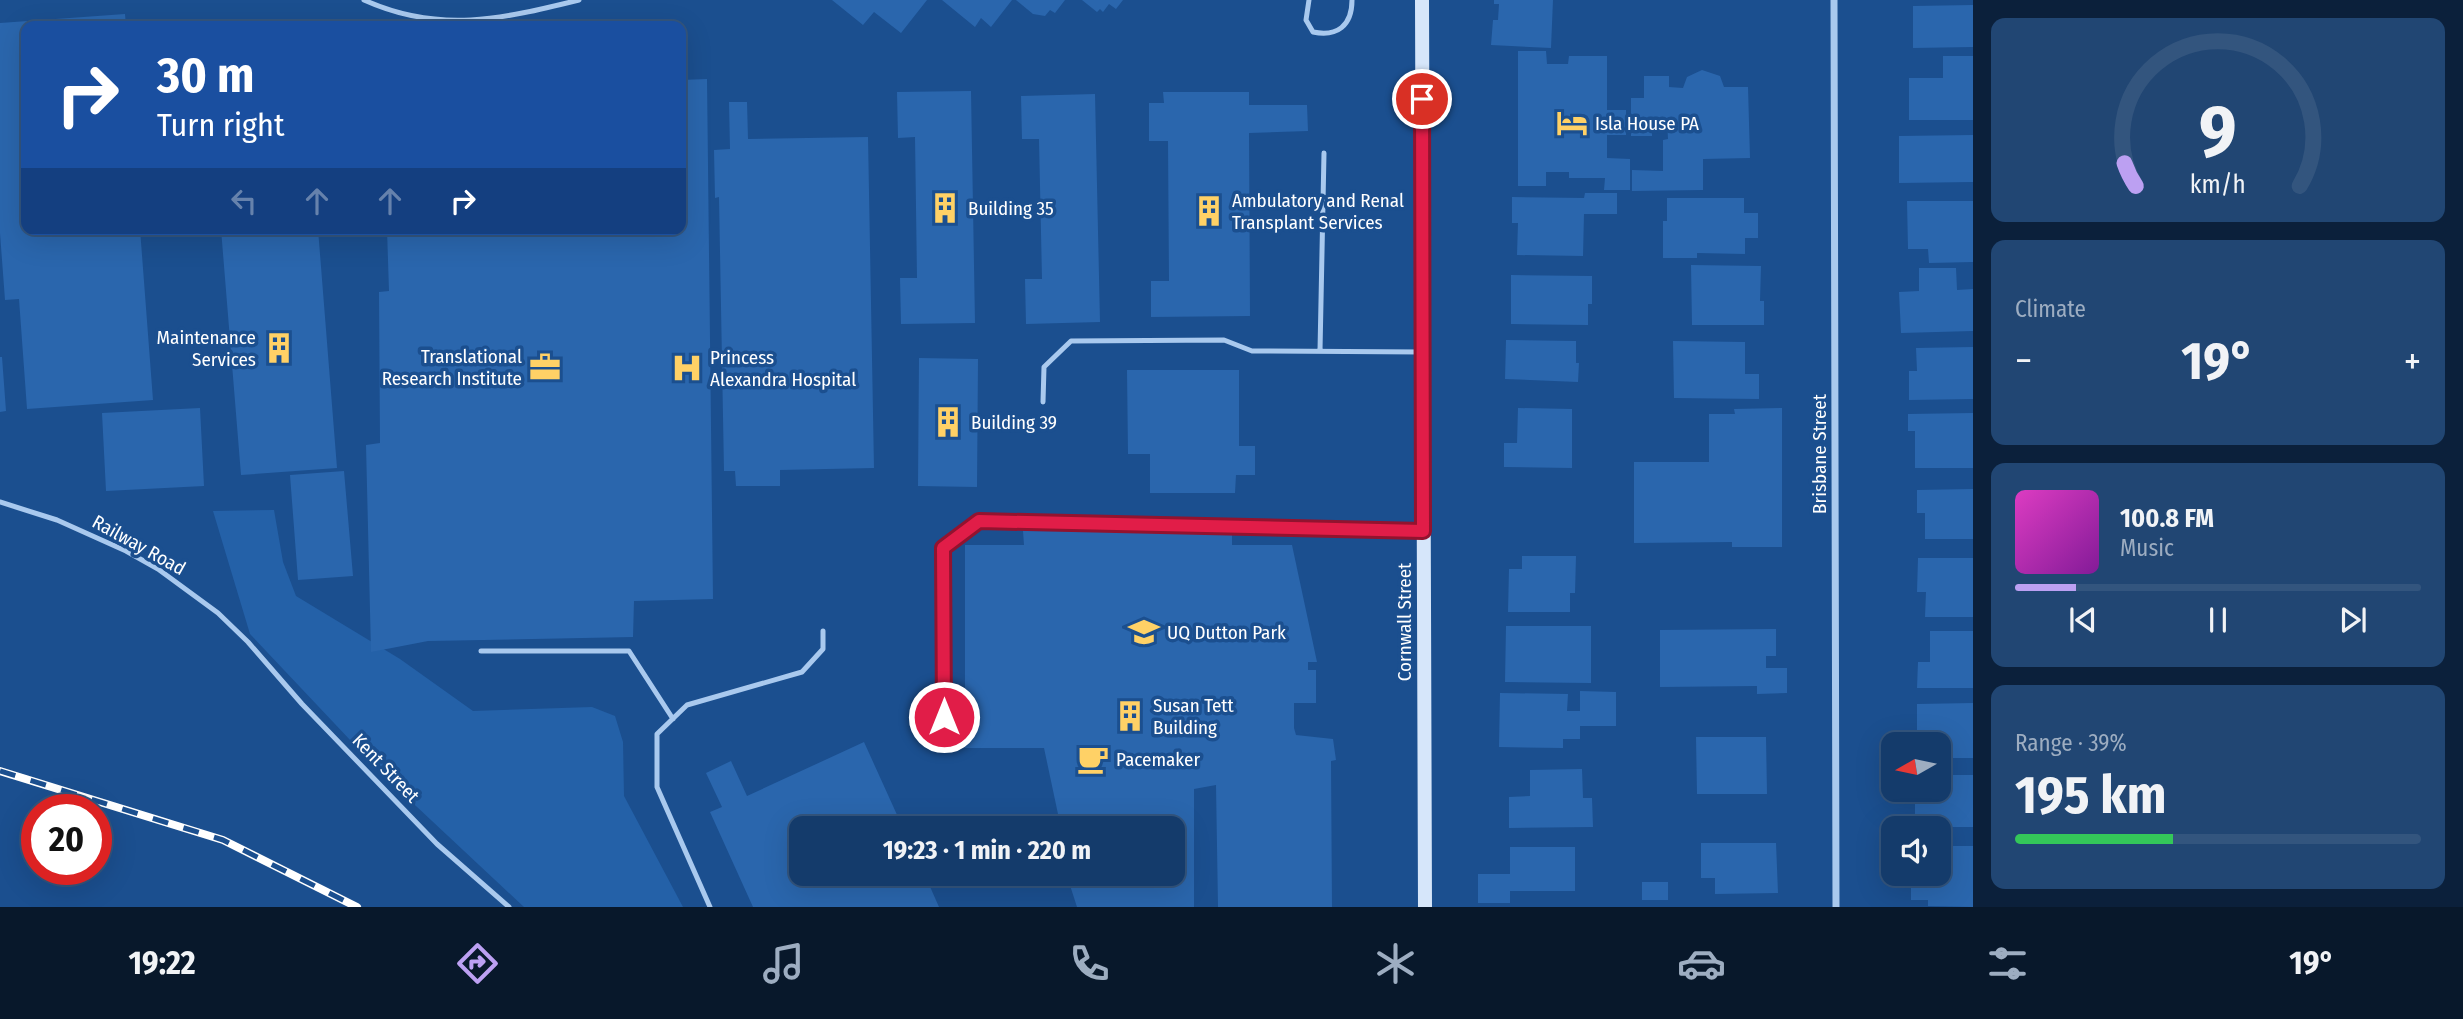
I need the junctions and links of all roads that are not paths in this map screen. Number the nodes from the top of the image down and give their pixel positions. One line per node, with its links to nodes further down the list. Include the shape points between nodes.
1 (364, 0): 2 (lane, via 410,17 463,21 506,18)
2 (579, 0)
3 (1309, 0): 4 (lane, via 1306,20 1313,32 1327,35 1351,17)
4 (1352, 0)
5 (1422, 0): 9 (main road, Cornwall Street)
6 (1834, 0): 21 (street, Brisbane Street)
7 (1324, 153): 8 (lane)
8 (1320, 351): 9 (lane); 10 (lane, via 1252,351 1224,341 1071,341 1044,368)
9 (1422, 352): 12 (main road, Cornwall Street)
10 (1043, 402)
11 (0, 502): 14 (lane, Railway Road, via 57,520 126,551 183,586)
12 (1423, 531): 16 (lane, via 979,521 943,548); 20 (main road, Cornwall Street)
13 (823, 631): 17 (lane, via 822,649 802,672 687,705)
14 (248, 642): 18 (lane, Kent Street, via 437,844)
15 (481, 651): 17 (lane, via 629,651)
16 (944, 717)
17 (673, 719): 19 (lane, via 657,734 657,787)
18 (509, 907)
19 (710, 907)
20 (1425, 907)
21 (1836, 907)

